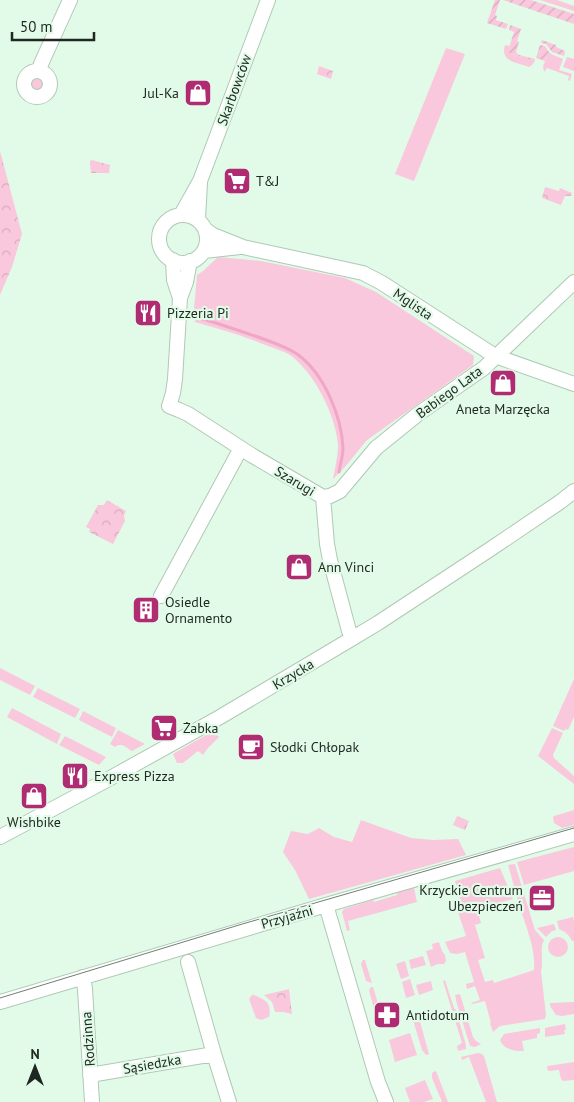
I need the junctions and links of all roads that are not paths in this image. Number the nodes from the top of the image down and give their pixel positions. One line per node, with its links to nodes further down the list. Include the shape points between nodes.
1 (70, 0): 3 (street)
2 (268, 0): 4 (street, Skarbowców)
3 (40, 71)
4 (200, 181): 5 (street, Skarbowców); 6 (street, Skarbowców)
5 (181, 215): 6 (street, via 187,215); 9 (street, via 166,222 161,232 161,248)
6 (202, 225): 7 (street, Mglista, via 213,235); 8 (street, via 207,237)
7 (243, 247): 8 (street, Mglista); 13 (street, Mglista, via 369,276)
8 (204, 251): 10 (street)
9 (173, 260): 10 (street); 12 (street, via 174,280)
10 (190, 261): 12 (street)
11 (574, 282): 13 (street, Babiego Lata)
12 (180, 298): 15 (street, Szarugi, via 175,379 169,406 188,414)
13 (494, 356): 14 (street, Mglista); 17 (street, Babiego Lata, via 484,368 376,448 340,491)
14 (574, 384)
15 (241, 448): 17 (street, Szarugi); 18 (street)
16 (574, 491): 19 (street, Krzycka)
17 (323, 497): 19 (street, Szarugi, via 330,560)
18 (161, 596)
19 (353, 638): 21 (street, Krzycka, via 96,786)
20 (574, 834): 22 (street, Przyjaźni)
21 (0, 837)
22 (326, 905): 24 (street, Przyjaźni); 30 (street)
23 (188, 962): 26 (street)
24 (83, 977): 25 (street, Przyjaźni); 27 (street, Rodzinna)
25 (0, 1002)
26 (214, 1054): 27 (street, Sąsiedzka); 29 (street)
27 (90, 1074): 28 (street, Rodzinna)
28 (92, 1102)
29 (229, 1102)
30 (386, 1102)

